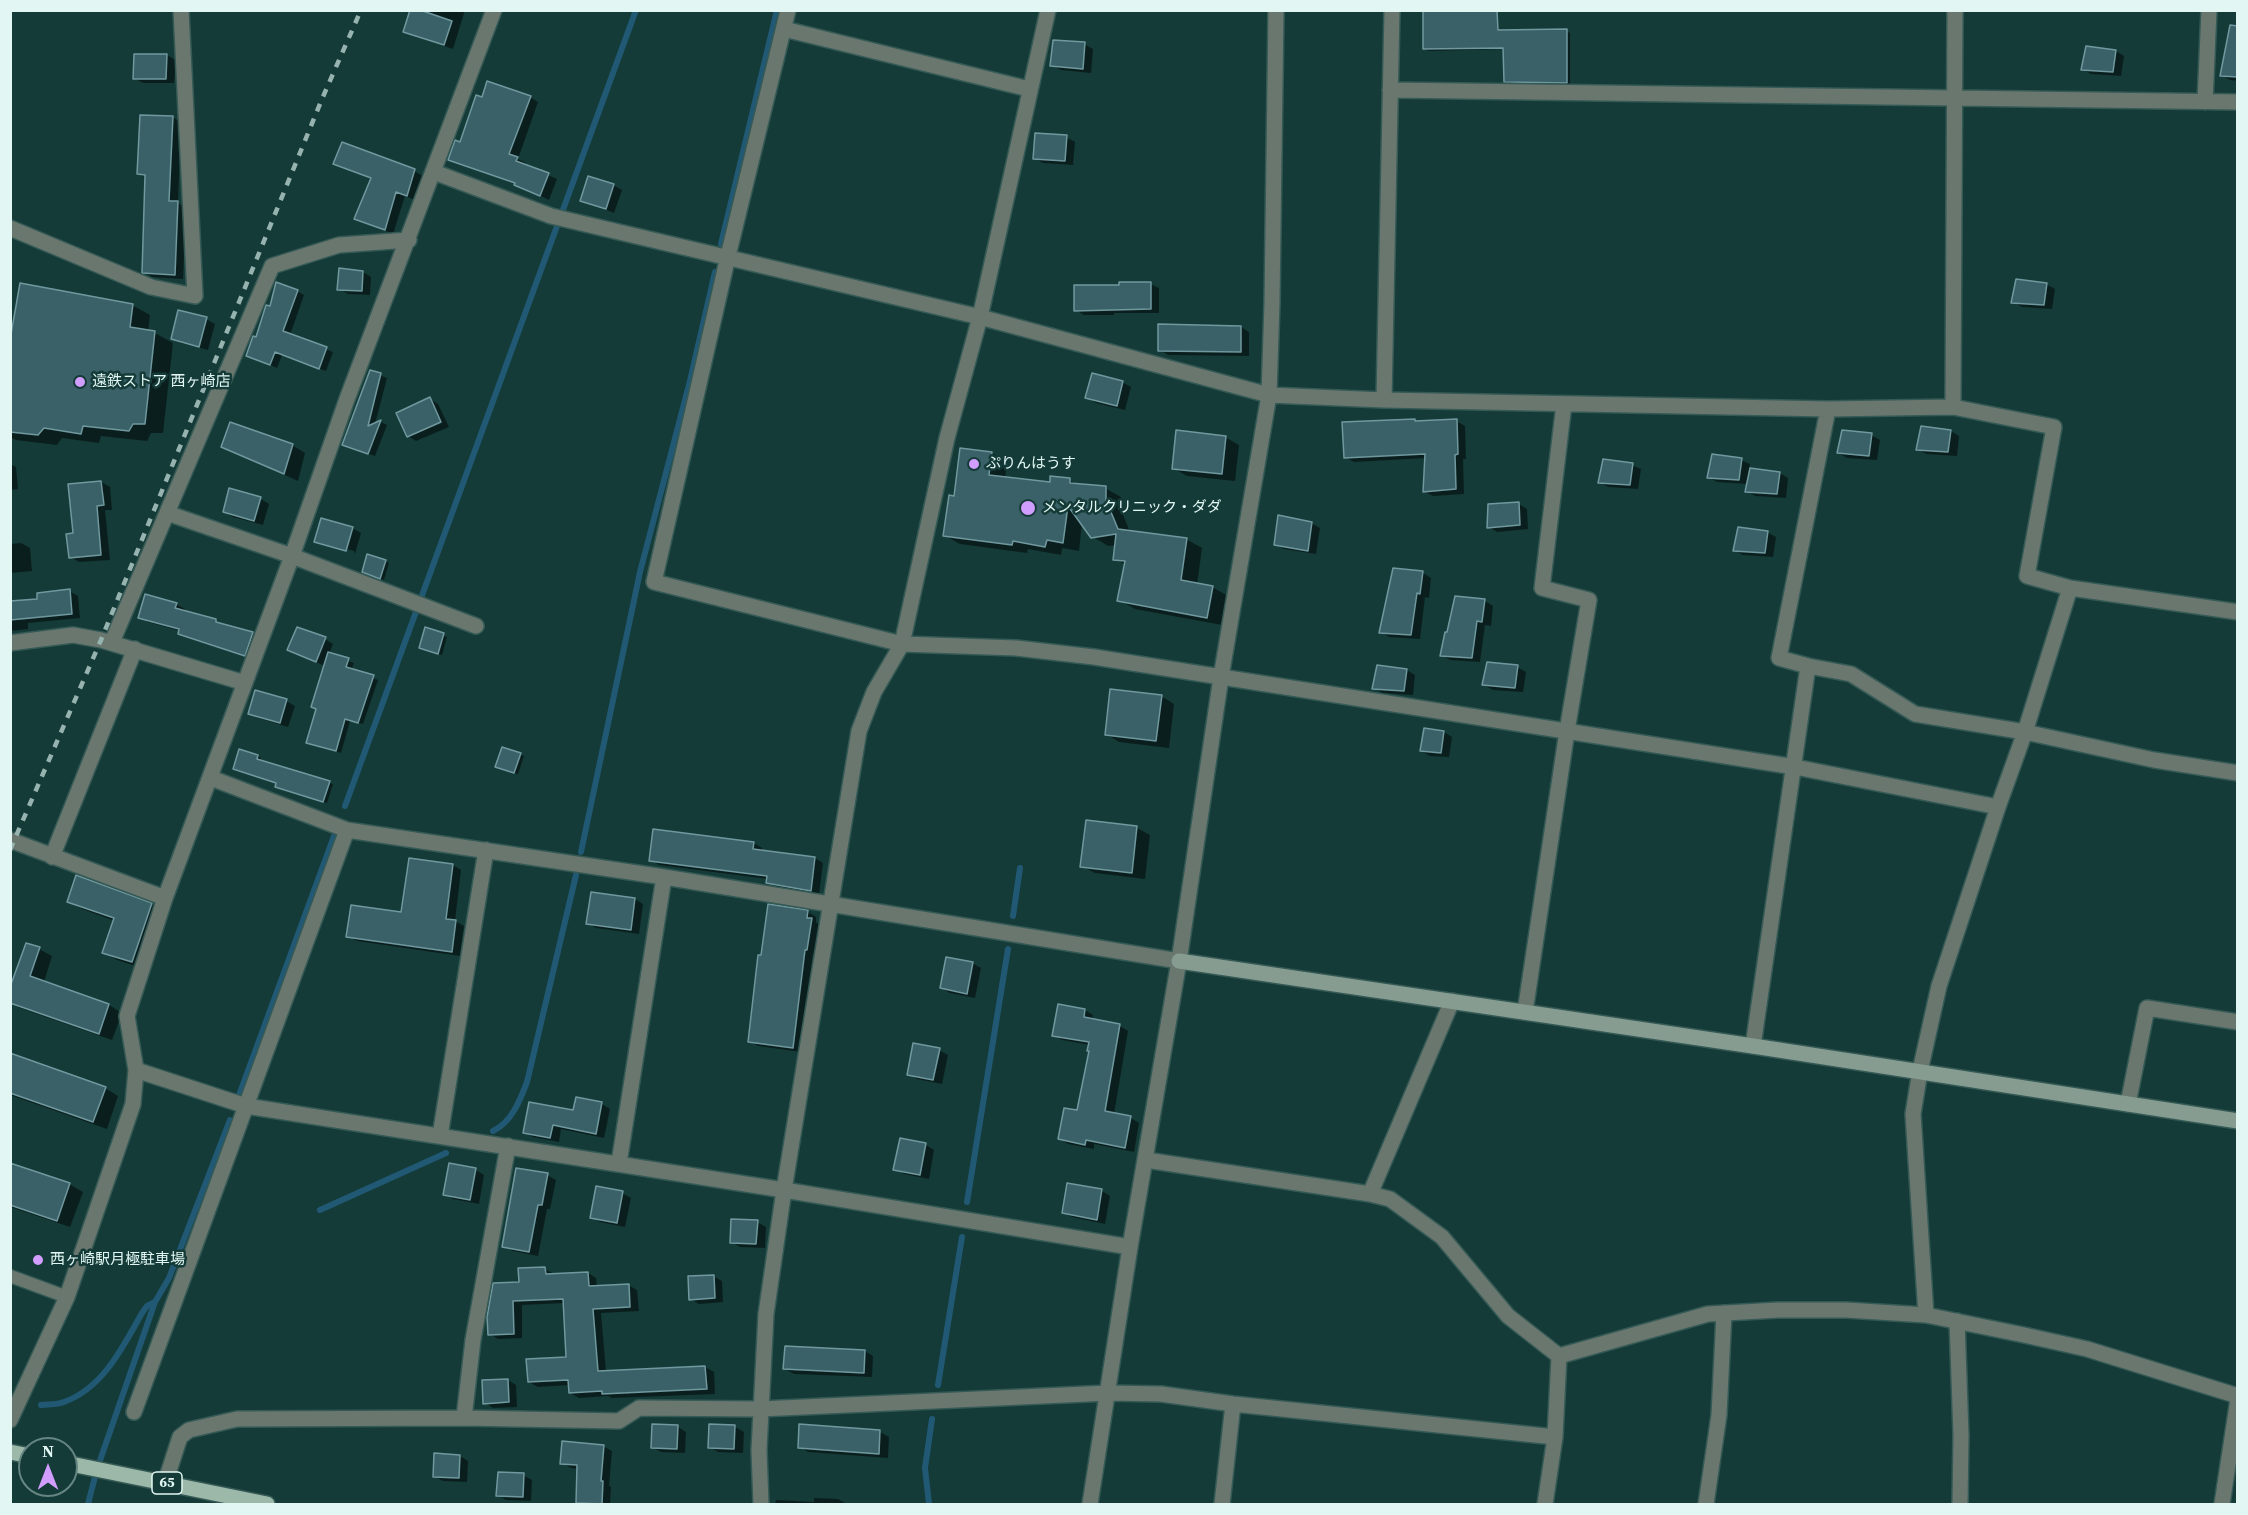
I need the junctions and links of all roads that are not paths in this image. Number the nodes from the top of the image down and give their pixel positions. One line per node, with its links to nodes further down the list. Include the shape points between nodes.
1 (181, 10): 16 (street, via 195,296 151,287)
2 (494, 10): 15 (street)
3 (788, 10): 9 (street)
4 (1048, 10): 10 (street)
5 (1276, 10): 20 (street)
6 (1392, 10): 11 (street)
7 (1955, 10): 12 (street)
8 (2209, 10): 13 (street)
9 (784, 29): 10 (street); 18 (street)
10 (1029, 89): 19 (street)
11 (1390, 90): 12 (street); 21 (street)
12 (1953, 98): 13 (street); 23 (street)
13 (2205, 102): 14 (street)
14 (2238, 102)
15 (434, 172): 17 (street); 18 (street, via 557,218)
16 (10, 228)
17 (409, 240): 25 (street, via 339,245 272,266); 26 (street)
18 (728, 256): 19 (street); 32 (street, via 654,582)
19 (980, 317): 20 (street); 32 (street, via 947,438)
20 (1269, 395): 21 (street); 35 (street)
21 (1384, 400): 22 (street)
22 (1564, 404): 24 (street); 37 (street, via 1542,588 1589,600)
23 (1953, 407): 24 (street); 27 (street, via 2054,428 2026,576)
24 (1828, 409): 34 (street, via 1779,658)
25 (167, 513): 26 (street); 30 (street)
26 (292, 556): 29 (street); 36 (street)
27 (2070, 588): 28 (street); 38 (street)
28 (2238, 612)
29 (476, 626)
30 (112, 642): 31 (street, via 73,636); 33 (street)
31 (10, 643)
32 (902, 644): 35 (street, via 1016,648); 49 (street, via 874,692 859,731)
33 (135, 650): 36 (street); 46 (street)
34 (1808, 666): 38 (street, via 1851,674 1915,714); 39 (street)
35 (1221, 677): 37 (street); 50 (street)
36 (245, 683): 41 (street)
37 (1567, 731): 39 (street); 52 (street)
38 (2025, 732): 40 (street, via 2154,760); 42 (street)
39 (1795, 767): 42 (street); 54 (street)
40 (2238, 773)
41 (211, 778): 43 (street); 48 (street)
42 (1998, 807): 56 (street, via 1939,986)
43 (347, 830): 45 (street); 58 (street)
44 (10, 840): 46 (street)
45 (486, 850): 47 (street); 60 (street)
46 (52, 857): 48 (street)
47 (664, 877): 49 (street); 63 (street)
48 (165, 898): 55 (street, via 127,1016)
49 (830, 905): 50 (street); 64 (street)
50 (1179, 961): 51 (street); 62 (street)
51 (1452, 1001): 52 (street); 65 (street)
52 (1525, 1012): 54 (street)
53 (2238, 1022): 57 (street, via 2146,1008)
54 (1753, 1046): 56 (street)
55 (136, 1070): 58 (street); 68 (street, via 133,1104)
56 (1920, 1071): 57 (street); 70 (street, via 1913,1114)
57 (2128, 1104): 59 (street)
58 (246, 1106): 60 (street); 77 (street)
59 (2238, 1121)
60 (440, 1136): 61 (street)
61 (508, 1146): 63 (street); 78 (street, via 473,1340)
62 (1146, 1160): 65 (street); 66 (street)
63 (620, 1163): 64 (street)
64 (784, 1190): 66 (street); 76 (street, via 766,1314)
65 (1370, 1194): 72 (street, via 1390,1199 1442,1237 1508,1316)
66 (1130, 1247): 73 (street)
67 (10, 1276): 68 (lane)
68 (67, 1297): 79 (street)
69 (1724, 1313): 70 (street, via 1846,1310); 72 (street, via 1708,1314); 88 (street, via 1719,1415)
70 (1926, 1315): 71 (street)
71 (1957, 1321): 74 (street, via 2087,1349); 89 (street)
72 (1559, 1356): 80 (street)
73 (1108, 1394): 75 (street, via 1161,1394); 76 (street); 85 (street)
74 (2238, 1397): 90 (street)
75 (1233, 1404): 80 (street); 86 (street)
76 (760, 1409): 78 (street, via 639,1408 619,1421); 84 (street)
77 (134, 1412)
78 (464, 1418): 82 (street, via 237,1419 189,1430 180,1437)
79 (10, 1420)
80 (1555, 1437): 87 (street)
81 (78, 1465): 82 (main road, 65)
82 (165, 1483): 83 (main road, 65)
83 (267, 1504)
84 (761, 1504)
85 (1090, 1504)
86 (1222, 1504)
87 (1545, 1504)
88 (1706, 1504)
89 (1960, 1504)
90 (2222, 1504)

